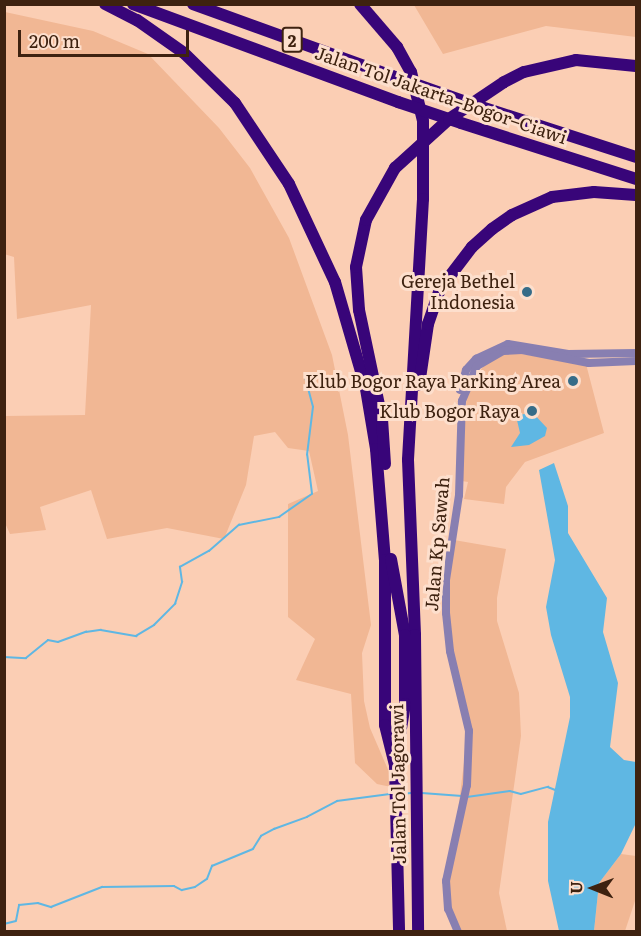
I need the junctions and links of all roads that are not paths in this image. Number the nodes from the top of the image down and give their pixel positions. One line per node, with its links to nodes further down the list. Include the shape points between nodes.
1 (105, 4): 13 (highway, via 137,20 184,53 235,103 289,184 335,282 366,389 376,449 386,560 385,725)
2 (133, 4): 7 (highway, Jalan Tol Jakarta–Bogor–Ciawi / 2, bridge, via 398,102)
3 (193, 4): 6 (highway, Jalan Tol Jakarta–Bogor–Ciawi / 2, bridge, via 472,104)
4 (360, 4): 12 (highway, via 397,47 411,72 423,121 408,459)
5 (636, 66): 13 (highway, bridge, via 576,60 524,72 504,82 449,118 395,168 366,220 356,267 359,310 382,419 387,530 405,635 405,704)
6 (636, 157)
7 (636, 179)
8 (636, 195): 12 (highway, via 569,194 528,207 492,229 472,247 441,289 428,324 419,379)
9 (636, 353): 11 (street, Jalan Kp Sawah, via 568,354 524,345 496,347 466,370 458,396)
10 (636, 361): 11 (street, via 589,363 522,350 503,351 477,366)
11 (461, 405): 16 (street, Jalan Kp Sawah, via 459,495 446,580 450,651 469,731 467,788 447,866 446,890)
12 (415, 635): 15 (highway, Jalan Tol Jagorawi)
13 (395, 765): 14 (highway, Jalan Tol Jagorawi)
14 (399, 932)
15 (418, 932)
16 (458, 932)

